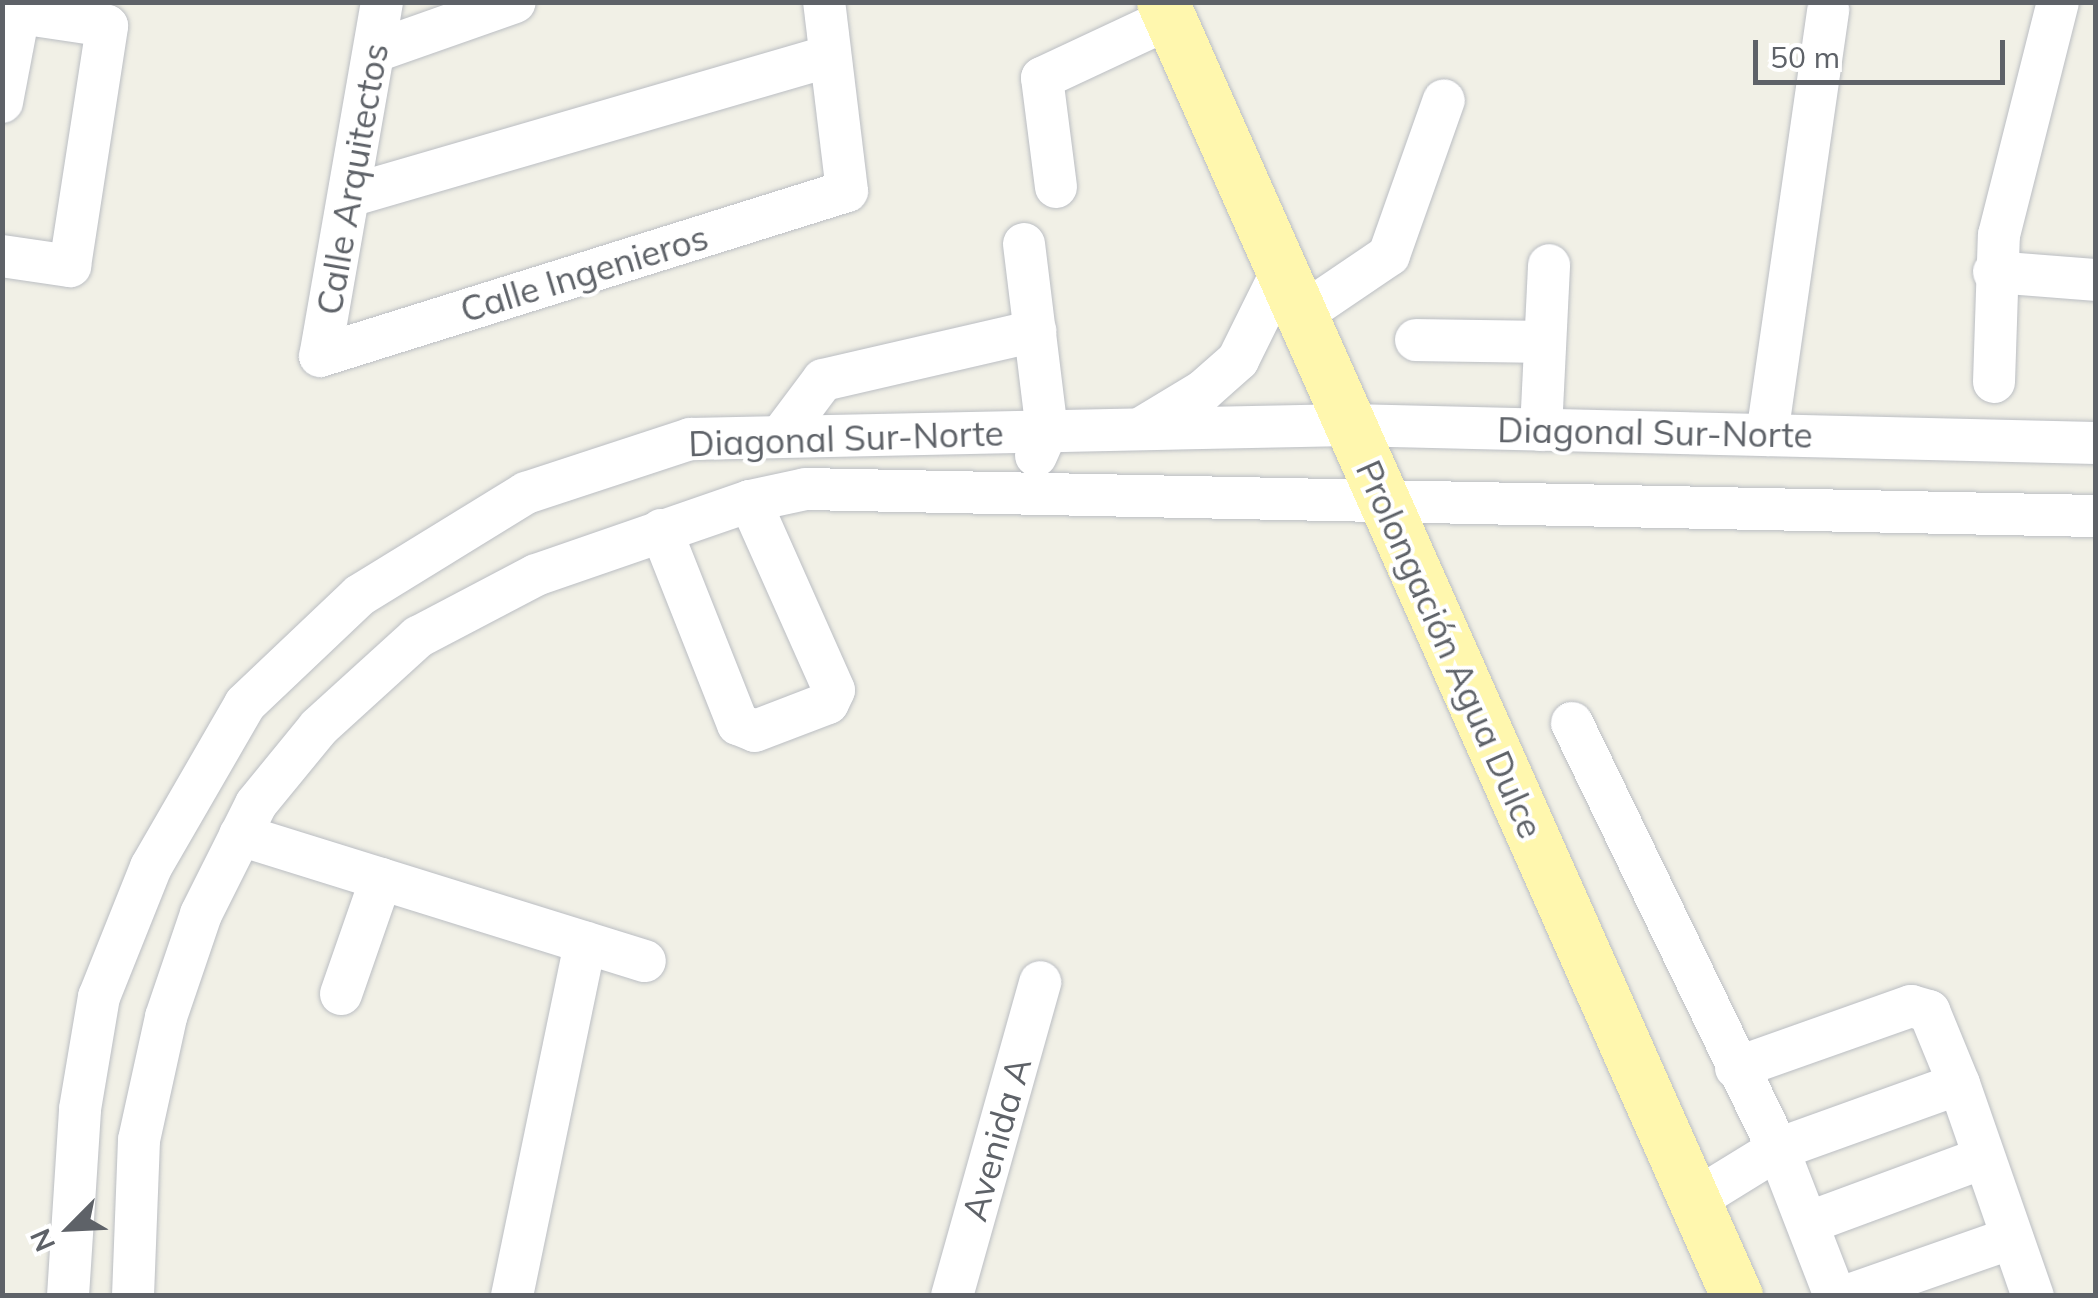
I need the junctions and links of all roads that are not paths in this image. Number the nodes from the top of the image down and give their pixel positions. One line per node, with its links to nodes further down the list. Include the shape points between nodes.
1 (382, 2): 8 (street, Calle Arquitectos)
2 (515, 2): 8 (street)
3 (824, 2): 9 (street)
4 (2058, 2): 17 (street)
5 (21, 8): 11 (street); 15 (street, via 107,26 70,266)
6 (1167, 10): 12 (street, via 1042,78); 19 (main road, Prolongación Agua Dulce)
7 (1828, 10): 29 (street)
8 (376, 51): 13 (street, Calle Arquitectos)
9 (830, 56): 13 (street); 23 (street, Calle Ingenieros, via 847,191)
10 (1444, 100): 19 (street, via 1389,254)
11 (2, 102)
12 (1056, 187)
13 (350, 196): 23 (street, Calle Arquitectos)
14 (1024, 244): 20 (street)
15 (2, 256)
16 (1549, 265): 22 (street)
17 (1994, 272): 18 (street); 24 (street)
18 (2096, 280)
19 (1292, 292): 25 (main road, Prolongación Agua Dulce); 26 (street, via 1238,360 1203,391)
20 (1035, 331): 28 (street); 30 (street, via 823,380)
21 (1416, 340): 22 (street)
22 (1545, 342): 27 (street)
23 (320, 356)
24 (1994, 382)
25 (1350, 425): 26 (street, Diagonal Sur-Norte); 27 (street, Diagonal Sur-Norte); 33 (main road, Prolongación Agua Dulce)
26 (1140, 429): 28 (street, Diagonal Sur-Norte)
27 (1541, 430): 29 (street, Diagonal Sur-Norte)
28 (1047, 431): 30 (street, Diagonal Sur-Norte); 32 (street, via 1040,452 1013,469 857,474)
29 (1767, 435): 31 (street, Diagonal Sur-Norte)
30 (780, 436): 51 (street, Diagonal Sur-Norte, via 690,439 526,493 360,595 245,704 151,867 100,997 80,1109)
31 (2096, 444)
32 (806, 488): 33 (street, Diagonal Sur-Norte); 34 (street, Diagonal Sur-Norte)
33 (1383, 499): 35 (street, Diagonal Sur-Norte); 48 (main road, Prolongación Agua Dulce)
34 (750, 500): 36 (street, Diagonal Sur-Norte); 36 (street, via 834,690 828,703 755,731 738,724)
35 (2096, 516)
36 (660, 530): 38 (street, Diagonal Sur-Norte, via 536,575 418,637 319,727 256,804)
37 (1572, 723): 44 (street)
38 (240, 835): 39 (street); 52 (street, Diagonal Sur-Norte, via 202,914 166,1018 138,1140)
39 (381, 879): 40 (street); 43 (street)
40 (585, 942): 41 (street); 53 (street)
41 (645, 961)
42 (1040, 982): 54 (street, Avenida A)
43 (341, 994)
44 (1736, 1068): 45 (street, via 1910,1006 1928,1011); 46 (street)
45 (1959, 1084): 46 (street); 47 (street)
46 (1778, 1149): 48 (street); 49 (street)
47 (1983, 1158): 49 (street); 50 (street)
48 (1694, 1200): 55 (main road, Prolongación Agua Dulce)
49 (1810, 1222): 56 (street)
50 (2012, 1238): 57 (street); 58 (street)
51 (68, 1296)
52 (133, 1296)
53 (512, 1296)
54 (952, 1296)
55 (1737, 1296)
56 (1835, 1296)
57 (1846, 1296)
58 (2033, 1296)

